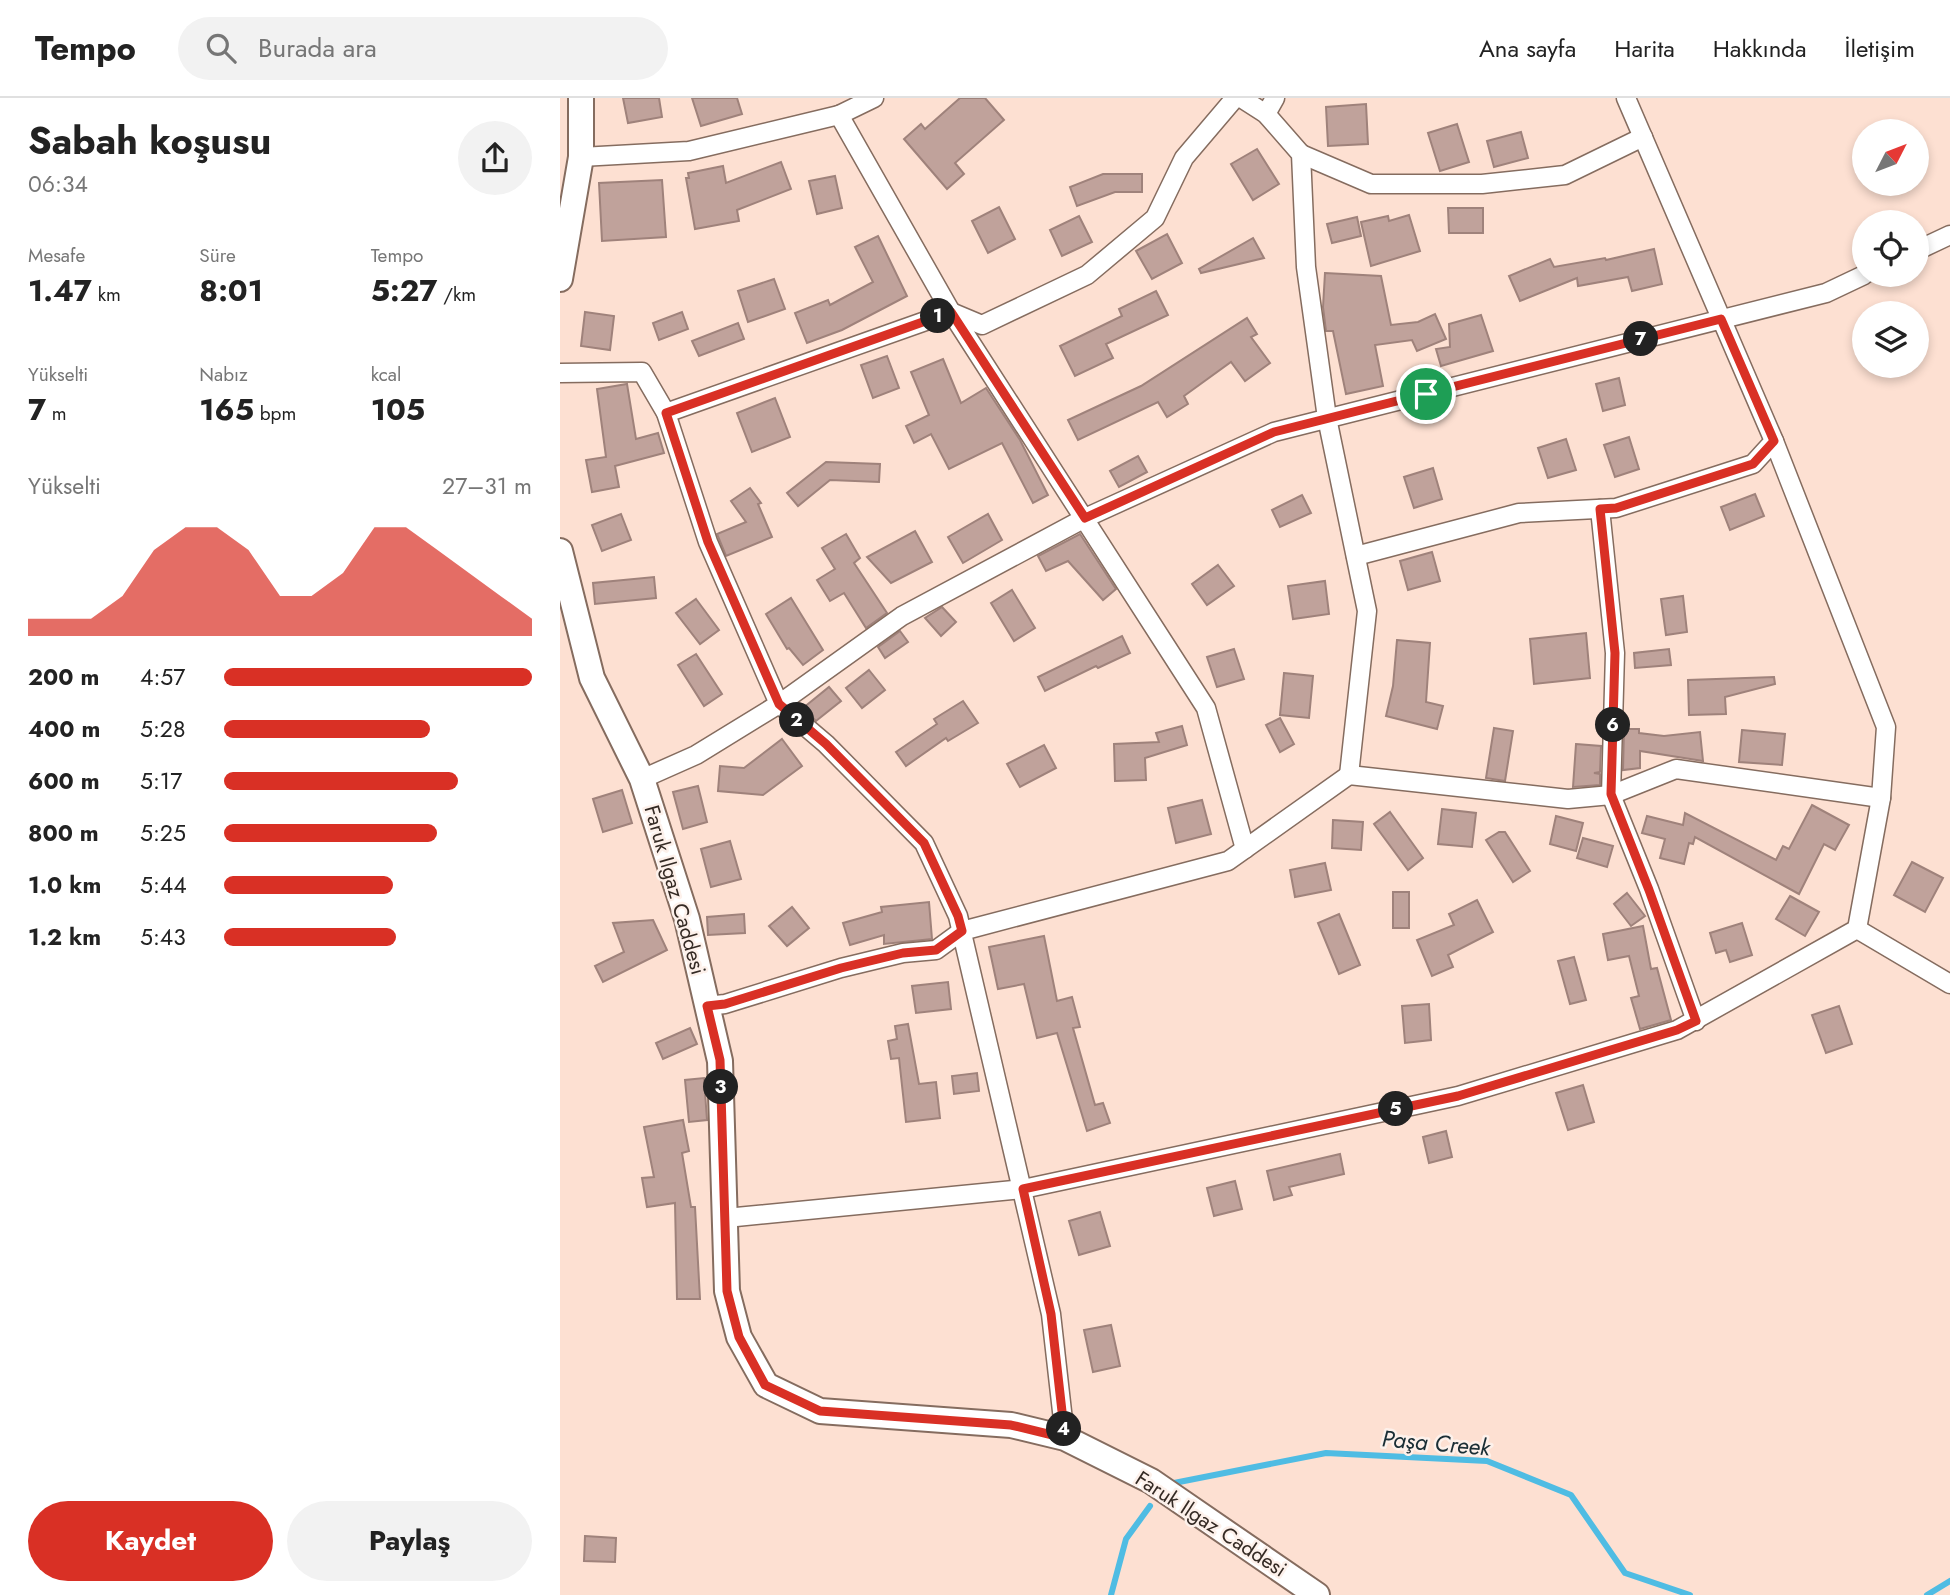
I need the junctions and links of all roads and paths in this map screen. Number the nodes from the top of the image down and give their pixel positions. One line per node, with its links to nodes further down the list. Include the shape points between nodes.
1 (581, 98): 10 (street)
2 (874, 98): 7 (street)
3 (1235, 98): 15 (street, via 1184,158 1155,218 1087,275 982,325)
4 (1241, 98): 6 (street)
5 (1626, 98): 8 (street)
6 (1270, 106): 9 (street)
7 (839, 115): 10 (street, via 689,151); 15 (street)
8 (1643, 137): 9 (street, via 1565,175 1482,184 1371,184); 16 (street)
9 (1301, 154): 19 (street, via 1306,267)
10 (581, 157): 13 (street)
11 (1950, 235): 12 (street)
12 (1929, 245)
13 (560, 279)
14 (1852, 281): 16 (street, via 1826,293)
15 (951, 312): 18 (street); 22 (street)
16 (1721, 319): 19 (street); 20 (street)
17 (560, 373): 18 (street, via 642,372)
18 (666, 413): 25 (street, via 708,542)
19 (1327, 418): 22 (street, via 1274,432); 24 (street)
20 (1774, 441): 21 (street, via 1753,464 1616,508); 29 (street, via 1886,727)
21 (1600, 509): 24 (street, via 1519,513); 28 (street, via 1615,653)
22 (1085, 518): 25 (street, via 902,616); 30 (street, via 1206,708)
23 (560, 551): 27 (street, Faruk Ilgaz Caddesi, via 592,678)
24 (1356, 556): 26 (street, via 1367,611)
25 (779, 704): 27 (street, via 696,755); 32 (street, via 826,744 924,843)
26 (1349, 775): 28 (street, via 1568,799); 30 (street)
27 (642, 779): 34 (street, Faruk Ilgaz Caddesi, via 687,919)
28 (1611, 794): 29 (street, via 1676,769); 35 (street)
29 (1881, 798): 31 (street)
30 (1245, 849): 32 (street, via 1228,861)
31 (1857, 929): 33 (street); 35 (street)
32 (962, 931): 34 (street, via 936,950 841,968); 36 (street)
33 (1950, 984)
34 (707, 1006): 37 (street, Faruk Ilgaz Caddesi, via 720,1060)
35 (1696, 1021): 36 (street, via 1458,1096)
36 (1023, 1189): 37 (street); 38 (street, via 1051,1314)
37 (726, 1218): 38 (street, Faruk Ilgaz Caddesi, via 727,1291 739,1337 765,1385 820,1411 1011,1425)
38 (1065, 1438): 39 (street, Faruk Ilgaz Caddesi, via 1151,1481)
39 (1317, 1595)

